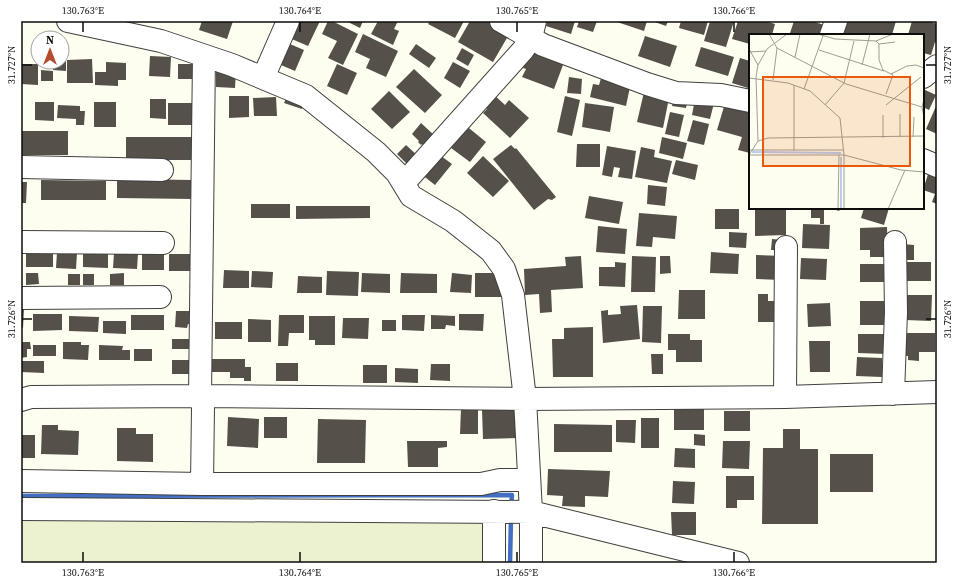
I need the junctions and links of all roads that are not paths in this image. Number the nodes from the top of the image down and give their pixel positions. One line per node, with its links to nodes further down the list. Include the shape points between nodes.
1 (68, 21): 7 (street, via 161,41)
2 (288, 21): 10 (street)
3 (501, 21): 5 (street)
4 (836, 21): 6 (street)
5 (533, 29): 11 (street, via 543,45 647,84 676,93); 16 (street, via 523,50)
6 (831, 34)
7 (204, 56): 10 (street); 25 (street)
8 (937, 66): 9 (street)
9 (924, 75)
10 (263, 78): 16 (street, via 306,96 376,152)
11 (749, 101)
12 (924, 160): 13 (street)
13 (937, 166)
14 (21, 167): 15 (street)
15 (162, 170)
16 (404, 183): 27 (street, via 411,196 453,221 491,251 504,269 513,295)
17 (21, 242): 19 (street)
18 (895, 242): 24 (street)
19 (163, 243)
20 (786, 247): 26 (street)
21 (160, 297): 22 (street)
22 (21, 298)
23 (937, 392): 24 (street)
24 (893, 394): 26 (street)
25 (200, 396): 27 (street); 28 (street, via 31,397); 31 (street, via 203,407)
26 (785, 397): 27 (street)
27 (525, 399): 29 (street)
28 (21, 400)
29 (530, 480): 31 (street, via 500,480 481,484); 34 (street)
30 (21, 481): 31 (street)
31 (202, 484)
32 (21, 509): 33 (street)
33 (494, 511): 34 (street); 35 (street)
34 (531, 512): 36 (street); 37 (street)
35 (494, 563)
36 (531, 563)
37 (738, 563)

